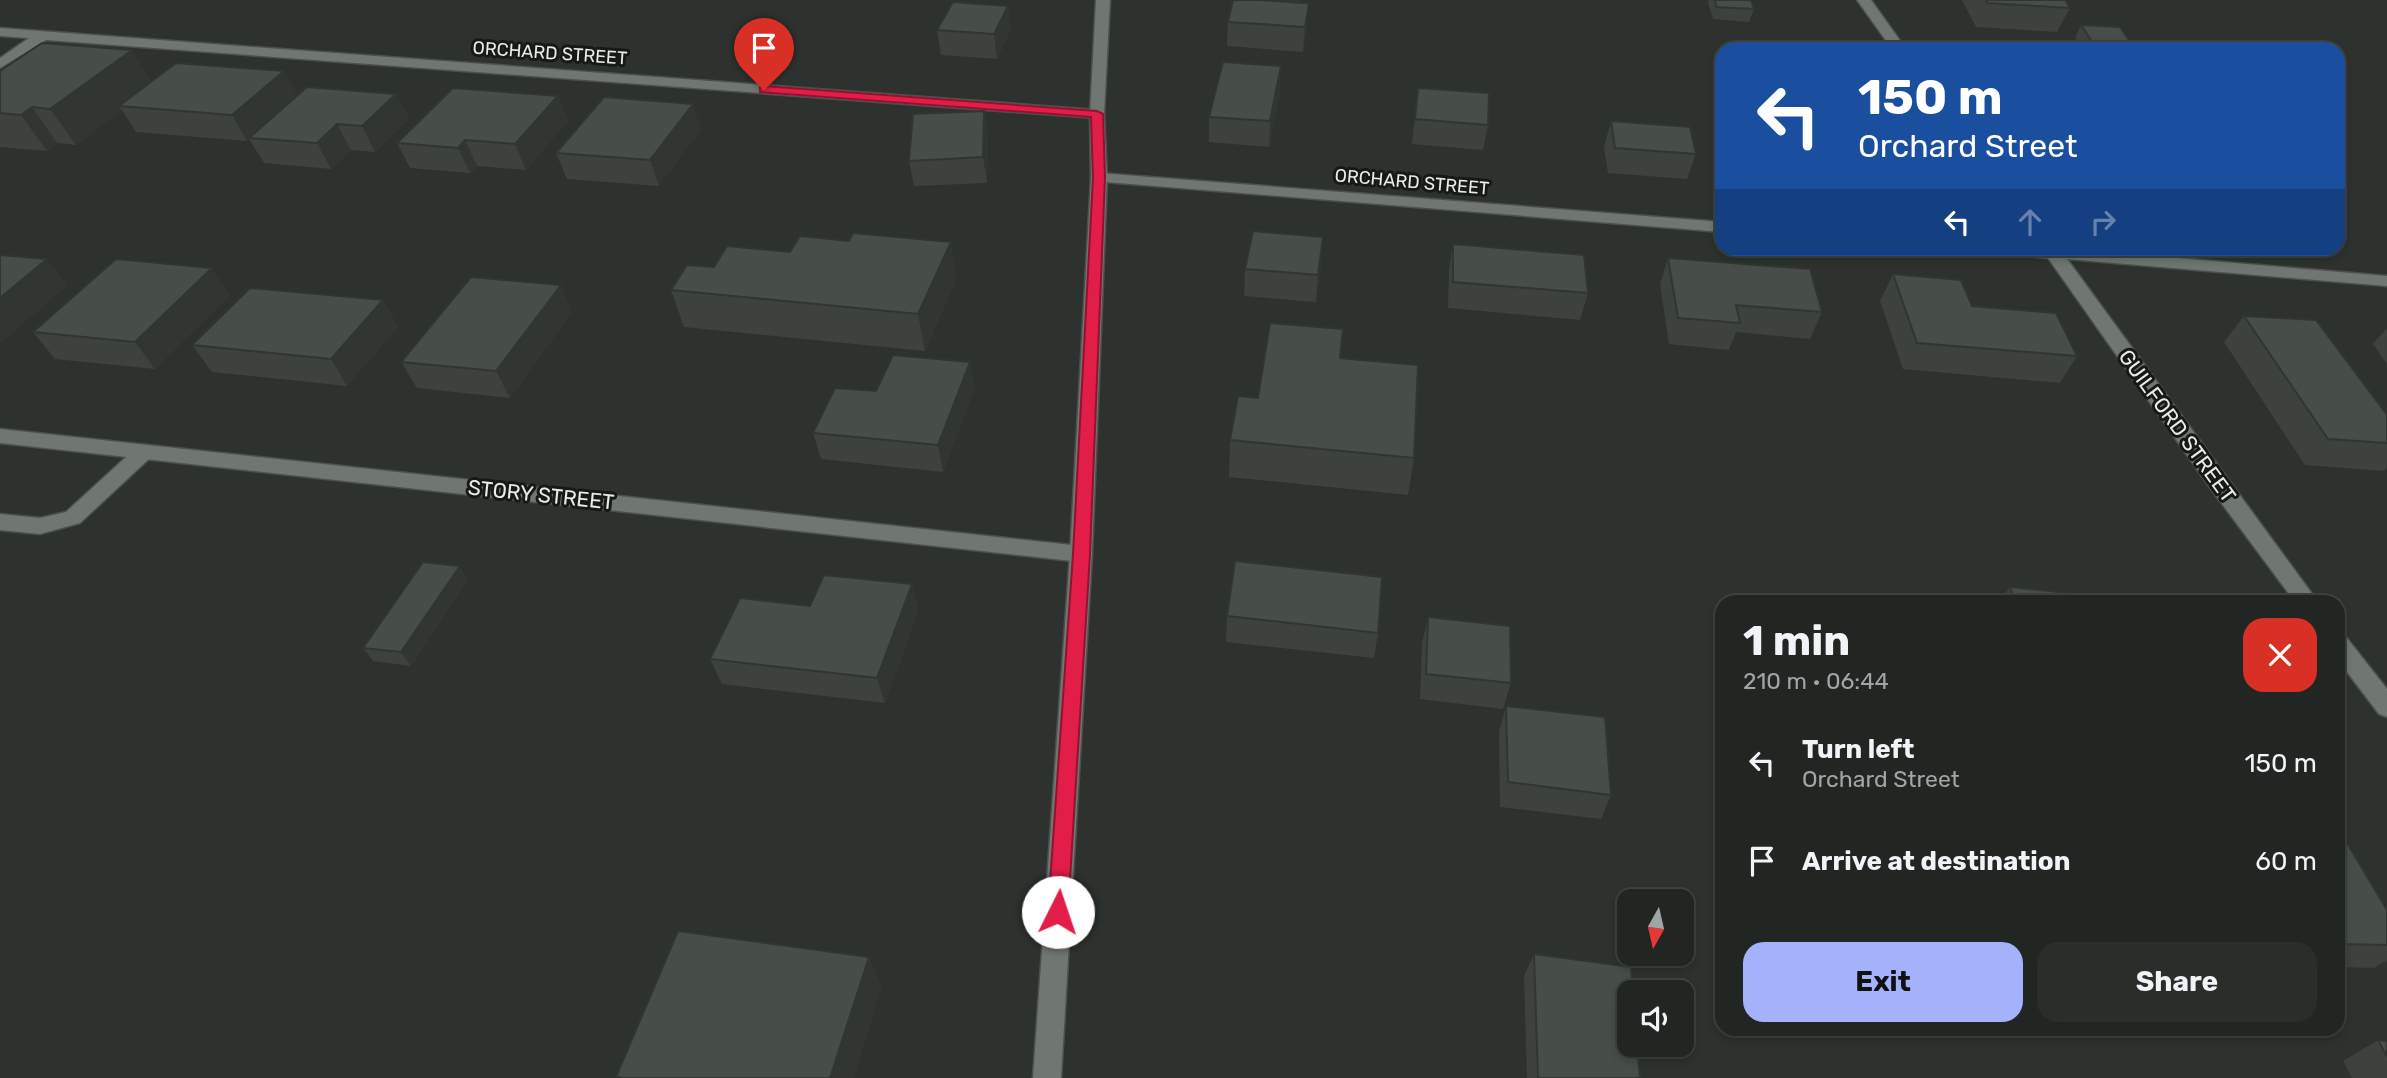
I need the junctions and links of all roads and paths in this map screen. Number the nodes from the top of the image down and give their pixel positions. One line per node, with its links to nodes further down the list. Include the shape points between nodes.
1 (1103, 0): 7 (street)
2 (1864, 0): 5 (street)
3 (0, 32): 4 (street, ORCHARD STREET)
4 (42, 36): 6 (street); 7 (street, ORCHARD STREET)
5 (1894, 42)
6 (0, 64)
7 (1097, 114): 8 (street)
8 (1099, 178): 9 (street, ORCHARD STREET); 16 (street)
9 (1715, 226)
10 (2056, 256): 17 (street, GUILFORD STREET)
11 (2108, 256): 12 (street)
12 (2387, 281)
13 (0, 436): 14 (street, STORY STREET)
14 (144, 452): 15 (street, via 73,518 40,526); 16 (street, STORY STREET)
15 (0, 522)
16 (1082, 554): 20 (street)
17 (2302, 595)
18 (2345, 652): 19 (street)
19 (2387, 707)
20 (1046, 1078)

